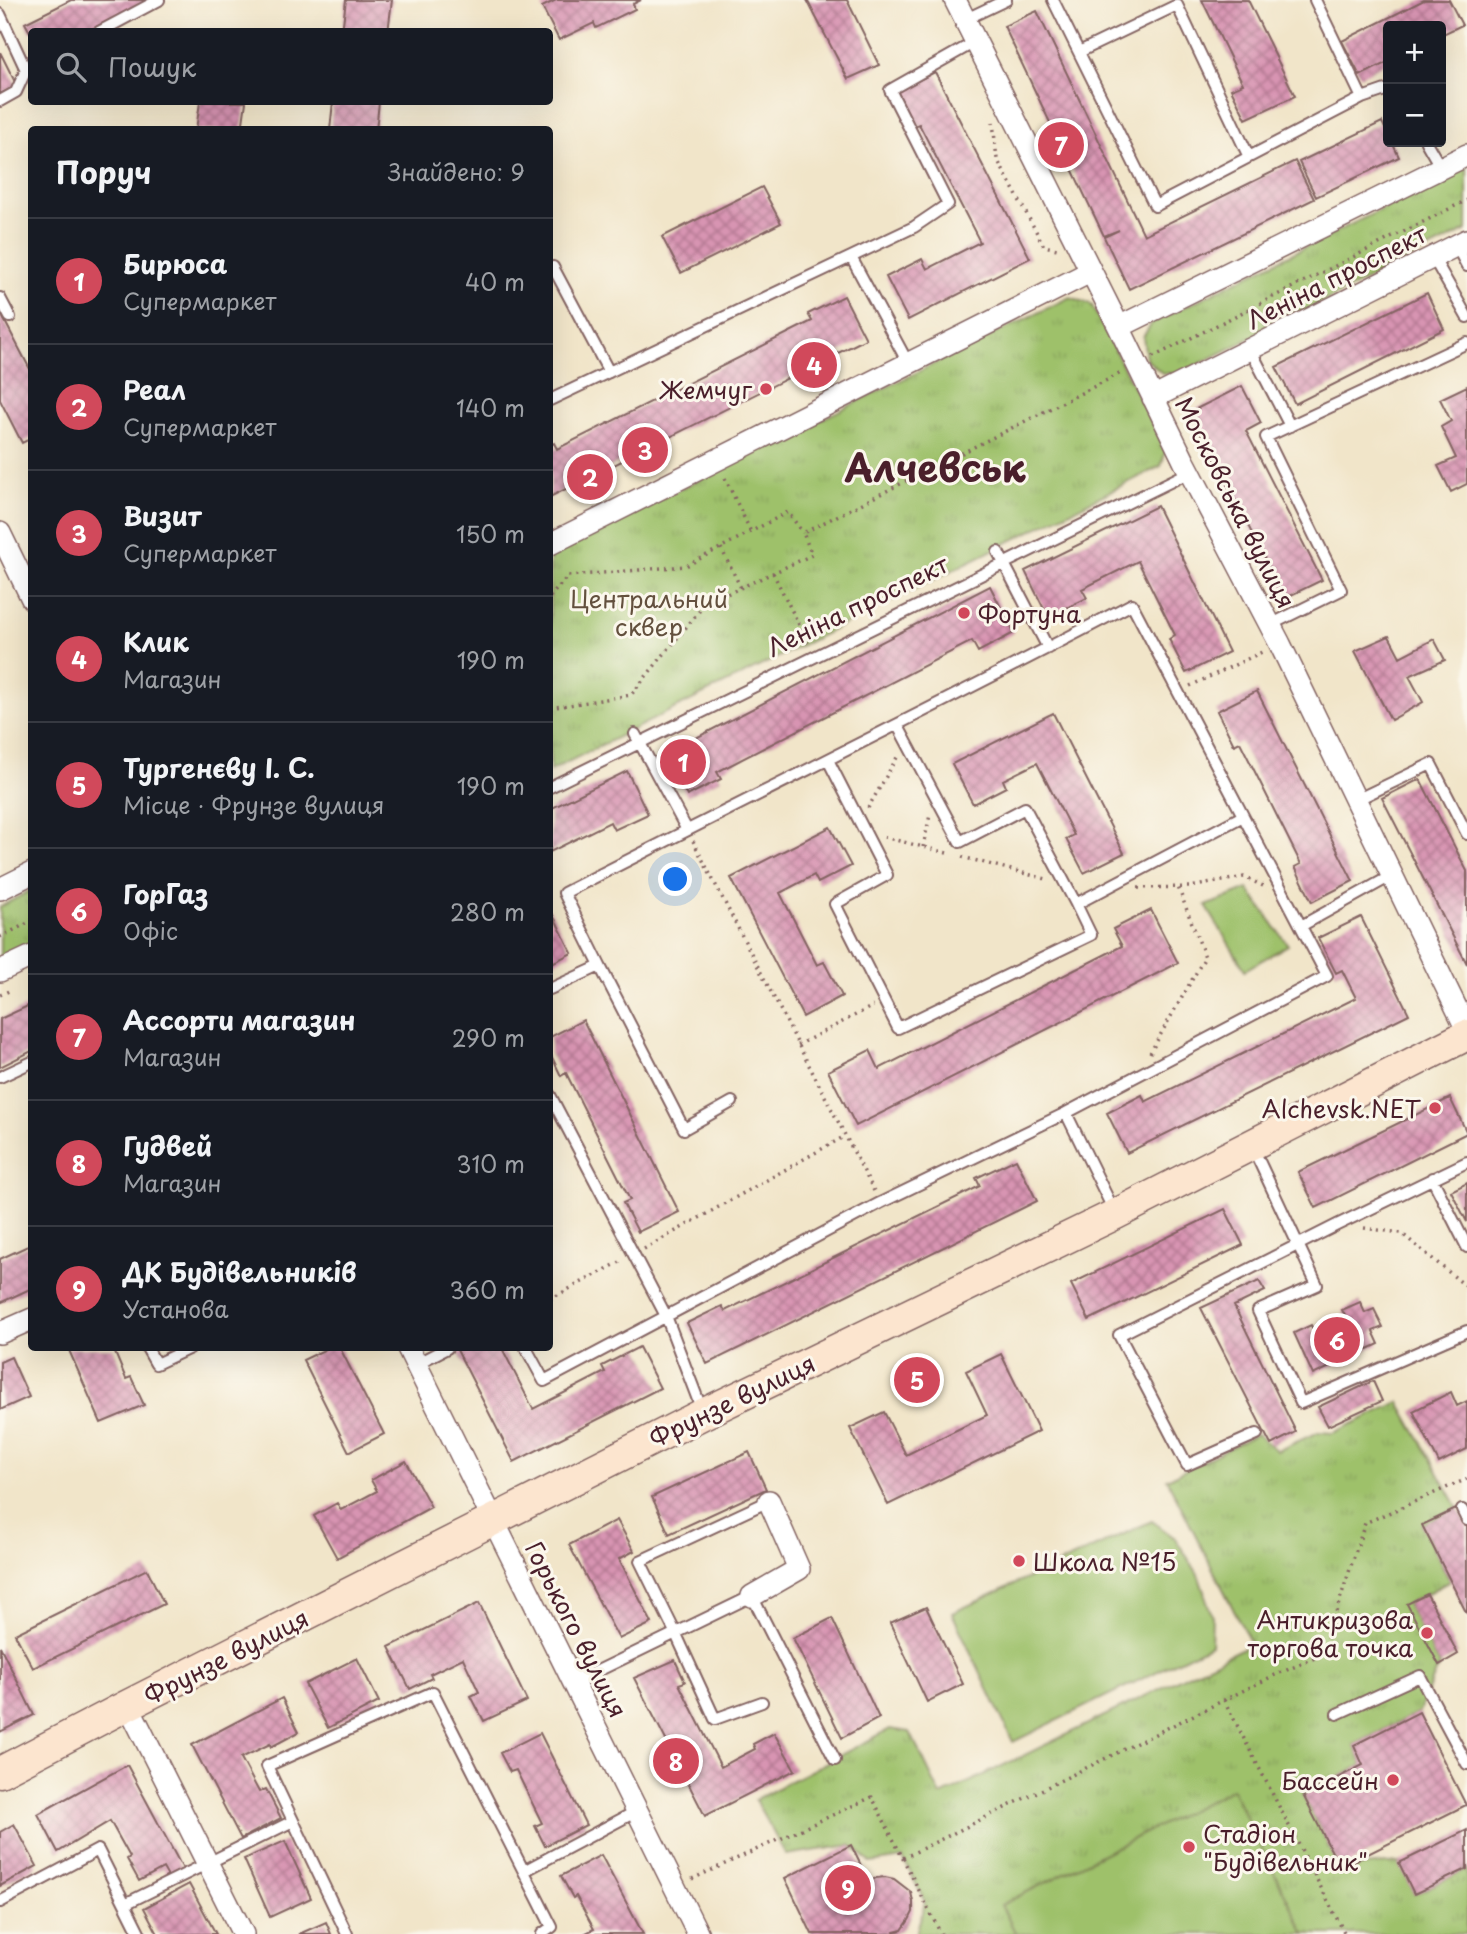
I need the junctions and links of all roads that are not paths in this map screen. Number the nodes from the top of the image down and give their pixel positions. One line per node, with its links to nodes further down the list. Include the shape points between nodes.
1 (159, 0): 8 (lane)
2 (955, 0): 7 (street, Московська вулиця)
3 (1006, 0): 7 (lane)
4 (1053, 0): 10 (lane)
5 (1315, 0): 14 (lane)
6 (0, 14): 11 (lane)
7 (964, 20): 9 (street, Московська вулиця)
8 (106, 28)
9 (975, 42): 21 (lane, via 890,90 948,204 914,227); 25 (street, Московська вулиця)
10 (1079, 52): 18 (lane, via 1155,206); 18 (lane, via 1177,5)
11 (28, 67)
12 (28, 71): 15 (lane, via 16,92)
13 (1383, 91): 14 (lane)
14 (1363, 98): 18 (lane)
15 (0, 101)
16 (1429, 147): 19 (lane)
17 (1467, 155): 19 (street, Леніна проспект)
18 (1249, 158)
19 (1441, 168): 29 (street, Леніна проспект)
20 (1462, 242): 22 (street, Леніна проспект); 23 (lane)
21 (851, 257): 32 (lane); 33 (lane)
22 (1433, 257): 28 (lane); 31 (street, Леніна проспект)
23 (1467, 266)
24 (553, 267): 33 (lane)
25 (1090, 272): 29 (street, Московська вулиця); 32 (street)
26 (0, 298): 27 (lane)
27 (10, 317)
28 (1467, 317)
29 (1119, 327): 34 (street, Московська вулиця)
30 (1467, 343): 36 (lane)
31 (1250, 349): 34 (street, Леніна проспект); 36 (lane)
32 (908, 363): 39 (street)
33 (609, 372): 35 (lane)
34 (1153, 398): 37 (street, Московська вулиця)
35 (553, 399)
36 (1290, 426): 42 (lane, via 1266,437 1340,590)
37 (1189, 472): 40 (lane, Леніна проспект); 42 (street, Московська вулиця)
38 (0, 533): 41 (street)
39 (553, 542)
40 (1001, 557): 43 (lane); 45 (lane, Леніна проспект, via 814,656)
41 (28, 591)
42 (1275, 634): 48 (street, Московська вулиця)
43 (1048, 648): 44 (lane); 49 (lane, via 1132,604)
44 (898, 726): 46 (lane); 55 (lane, via 960,842 1025,808)
45 (637, 738): 47 (lane, Леніна проспект); 50 (lane)
46 (828, 760): 50 (lane); 55 (lane, via 887,875 835,904 898,1028 1091,935)
47 (553, 785)
48 (1356, 800): 51 (lane, via 1431,764); 53 (street, Московська вулиця)
49 (1243, 816): 55 (lane); 56 (lane)
50 (687, 830): 58 (lane, via 565,893)
51 (1467, 834)
52 (28, 875): 54 (street)
53 (1391, 876): 56 (lane); 61 (street, Московська вулиця)
54 (0, 889)
55 (1076, 904)
56 (1301, 926): 66 (lane, via 1327,976)
57 (28, 958): 59 (street)
58 (600, 966): 60 (lane); 65 (lane, via 684,1129)
59 (0, 971)
60 (553, 988)
61 (1467, 1032): 67 (street, Фрунзе вулиця)
62 (28, 1064): 63 (lane)
63 (0, 1077)
64 (553, 1101): 73 (lane)
65 (732, 1102)
66 (1066, 1113): 70 (lane); 73 (lane, via 880,1203)
67 (1251, 1145): 70 (street, Фрунзе вулиця); 71 (lane)
68 (1467, 1162): 69 (lane)
69 (1432, 1178): 71 (lane); 72 (lane)
70 (1116, 1214): 82 (street, Фрунзе вулиця)
71 (1298, 1245): 75 (lane, via 1317,1285 1258,1311 1301,1403); 83 (lane, via 1119,1335 1187,1465)
72 (1467, 1247)
73 (666, 1316): 80 (lane, via 544,1381); 82 (lane)
74 (28, 1321): 76 (street)
75 (1467, 1331)
76 (0, 1333)
77 (149, 1351): 78 (lane, via 156,1364)
78 (184, 1351)
79 (434, 1351): 81 (lane)
80 (528, 1351)
81 (412, 1356): 85 (street, Горького вулиця)
82 (703, 1413): 85 (street, Фрунзе вулиця)
83 (1256, 1434)
84 (769, 1501): 86 (street, via 799,1569); 87 (lane, via 640,1561)
85 (493, 1521): 88 (street, Горького вулиця); 90 (street, Фрунзе вулиця)
86 (752, 1596): 87 (lane); 92 (lane)
87 (675, 1632): 88 (lane); 89 (lane, via 715,1719)
88 (575, 1682): 95 (street, Горького вулиця)
89 (762, 1702)
90 (128, 1705): 94 (street, Фрунзе вулиця); 97 (street)
91 (1337, 1714): 93 (lane, via 1420,1675)
92 (835, 1760)
93 (1467, 1764)
94 (0, 1772)
95 (637, 1811): 98 (lane); 105 (street, Горького вулиця)
96 (293, 1821): 97 (lane); 98 (lane, via 267,1766 433,1692); 103 (lane)
97 (207, 1862): 100 (lane); 102 (street)
98 (524, 1871): 104 (lane, via 552,1927)
99 (0, 1902): 100 (lane, via 98,1850)
100 (125, 1904): 101 (lane)
101 (140, 1934)
102 (243, 1934)
103 (347, 1934)
104 (542, 1934)
105 (698, 1934)

